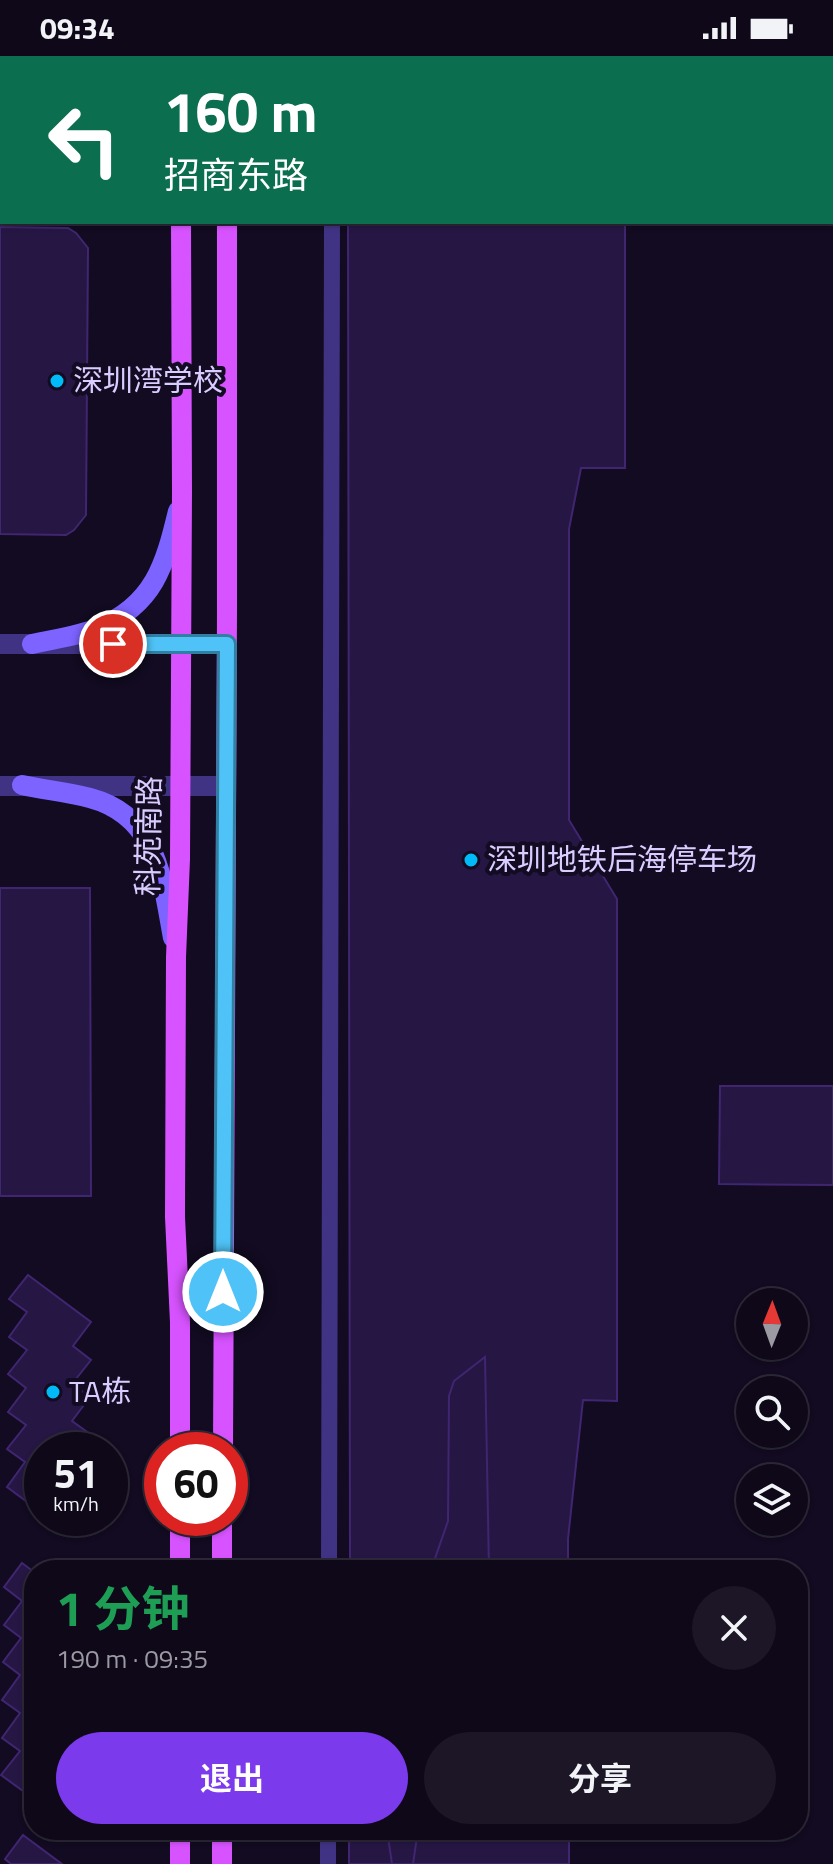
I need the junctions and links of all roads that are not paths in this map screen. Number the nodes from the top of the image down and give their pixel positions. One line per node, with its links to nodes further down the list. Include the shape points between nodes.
1 (181, 224): 4 (main road, 科苑南路)
2 (227, 224): 8 (main road)
3 (332, 224): 20 (lane)
4 (182, 492): 6 (main road, via 170,545 137,605 96,629); 7 (main road, 科苑南路)
5 (0, 644): 6 (street)
6 (32, 644): 7 (street)
7 (180, 644): 8 (street); 11 (main road, 科苑南路)
8 (227, 644): 12 (main road)
9 (22, 785): 10 (street); 11 (street); 13 (main road, via 92,798 122,811 137,826 162,874)
10 (0, 786)
11 (180, 786): 12 (street); 13 (main road, 科苑南路)
12 (226, 786): 15 (main road)
13 (176, 957): 14 (main road, 科苑南路)
14 (180, 1432)
15 (223, 1432)
16 (180, 1536): 18 (main road)
17 (222, 1536): 19 (main road)
18 (180, 1560)
19 (222, 1560)
20 (329, 1560)
21 (180, 1840): 24 (main road)
22 (222, 1840): 25 (main road)
23 (328, 1840): 26 (lane)
24 (180, 1864)
25 (222, 1864)
26 (328, 1864)

